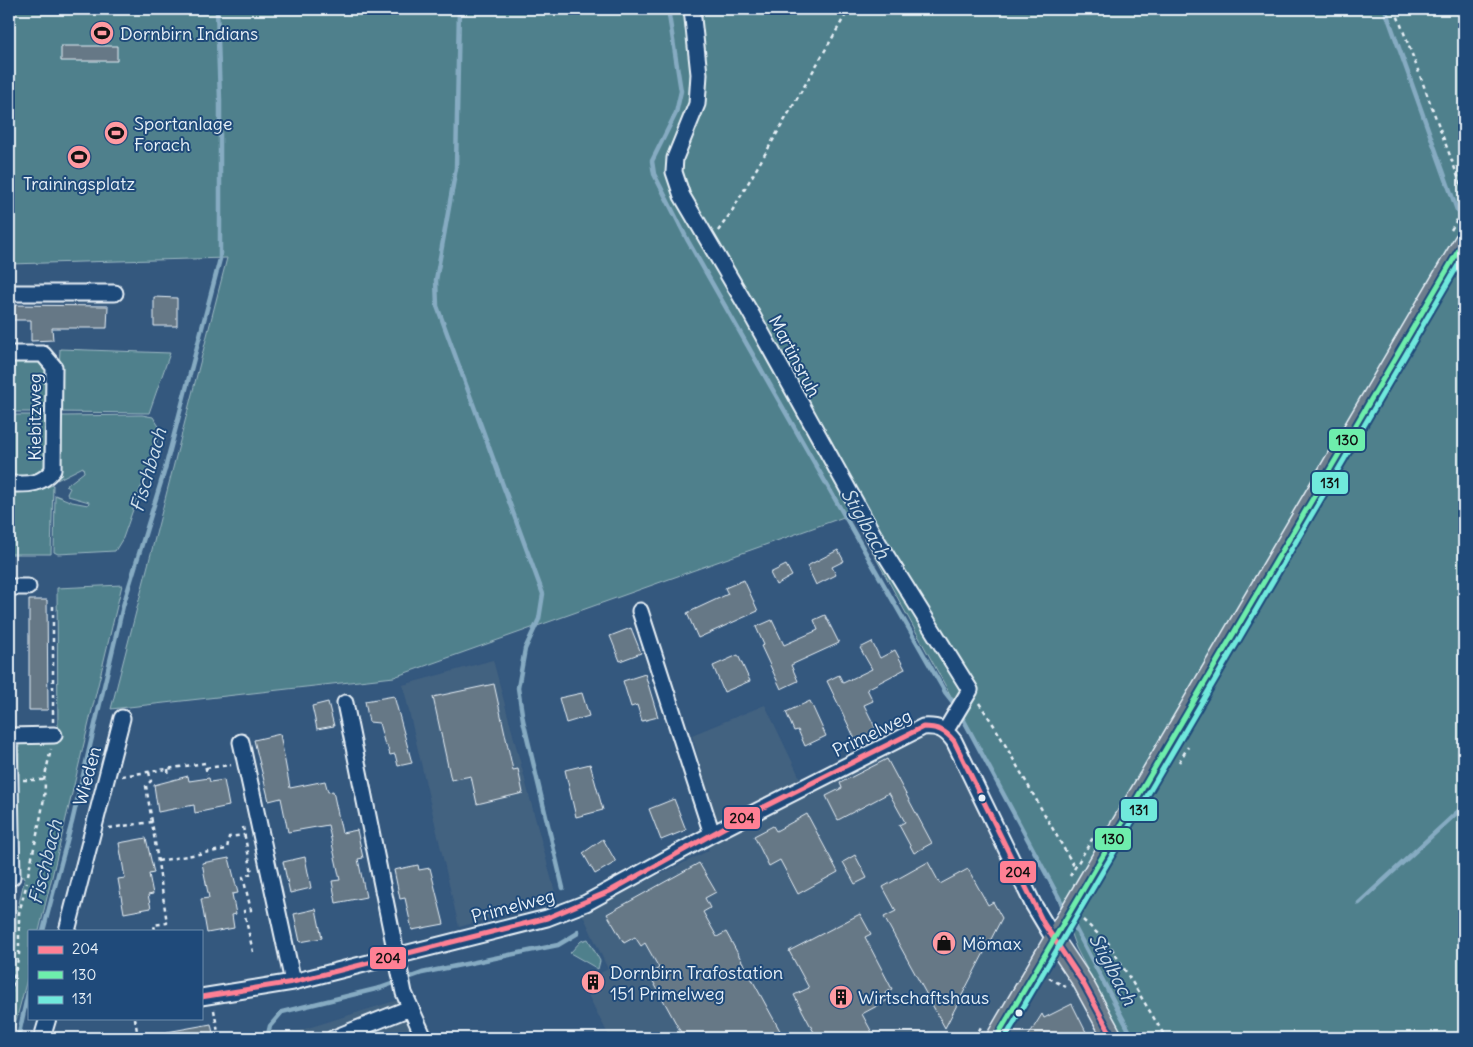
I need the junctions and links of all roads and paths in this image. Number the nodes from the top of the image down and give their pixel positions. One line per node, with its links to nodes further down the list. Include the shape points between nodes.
1 (692, 9): 6 (street, Martinsruh, via 699,74 697,104 675,158 674,172 682,196)
2 (850, 9): 6 (path)
3 (1395, 9): 4 (path)
4 (1464, 193)
5 (1464, 242): 43 (main road)
6 (710, 243): 16 (street, Martinsruh)
7 (9, 293): 8 (street)
8 (115, 293)
9 (9, 354): 10 (street, Kiebitzweg, via 43,354 54,367 53,470 37,484)
10 (9, 484)
11 (9, 587): 12 (street)
12 (28, 587)
13 (52, 606): 20 (path)
14 (640, 611): 35 (street)
15 (9, 642): 21 (path)
16 (967, 695): 19 (street); 38 (path, via 995,727)
17 (345, 703): 46 (street)
18 (122, 718): 30 (street, Wieden)
19 (949, 725): 35 (street, Primelweg, via 923,727); 43 (street, via 1033,904)
20 (54, 735): 21 (street); 31 (path)
21 (9, 736): 29 (street)
22 (241, 742): 47 (street)
23 (206, 768): 24 (path, via 205,763); 26 (path, via 231,764); 27 (path)
24 (168, 769): 25 (path); 28 (path)
25 (149, 772): 30 (path); 32 (path, via 151,781 146,786)
26 (232, 773)
27 (207, 775)
28 (169, 777)
29 (10, 779): 31 (path); 39 (street)
30 (106, 779): 34 (street, Wieden)
31 (44, 780): 49 (path, via 44,798 19,913 19,954)
32 (152, 822): 34 (path); 37 (path)
33 (243, 826): 36 (path)
34 (93, 831): 41 (street, Wieden)
35 (712, 834): 46 (street, Primelweg, via 573,909)
36 (244, 835): 37 (path, via 229,837 227,849); 45 (path, via 252,873 243,876 251,910 244,911)
37 (158, 861): 42 (path, via 167,922 154,925)
38 (1074, 868)
39 (10, 877): 44 (path)
40 (1085, 921): 62 (path, via 1109,944)
41 (67, 930)
42 (155, 930)
43 (1057, 935): 60 (main road); 61 (main road)
44 (12, 944)
45 (253, 952)
46 (397, 961): 47 (street, Primelweg); 50 (street)
47 (293, 982): 48 (street)
48 (206, 997): 57 (path)
49 (9, 1002)
50 (410, 1008): 58 (street); 59 (street)
51 (47, 1020): 55 (street)
52 (135, 1020): 56 (path)
53 (9, 1032): 54 (path)
54 (26, 1035)
55 (42, 1038)
56 (138, 1038)
57 (219, 1038)
58 (334, 1038)
59 (424, 1038)
60 (996, 1038)
61 (1113, 1038)
62 (1166, 1038)

